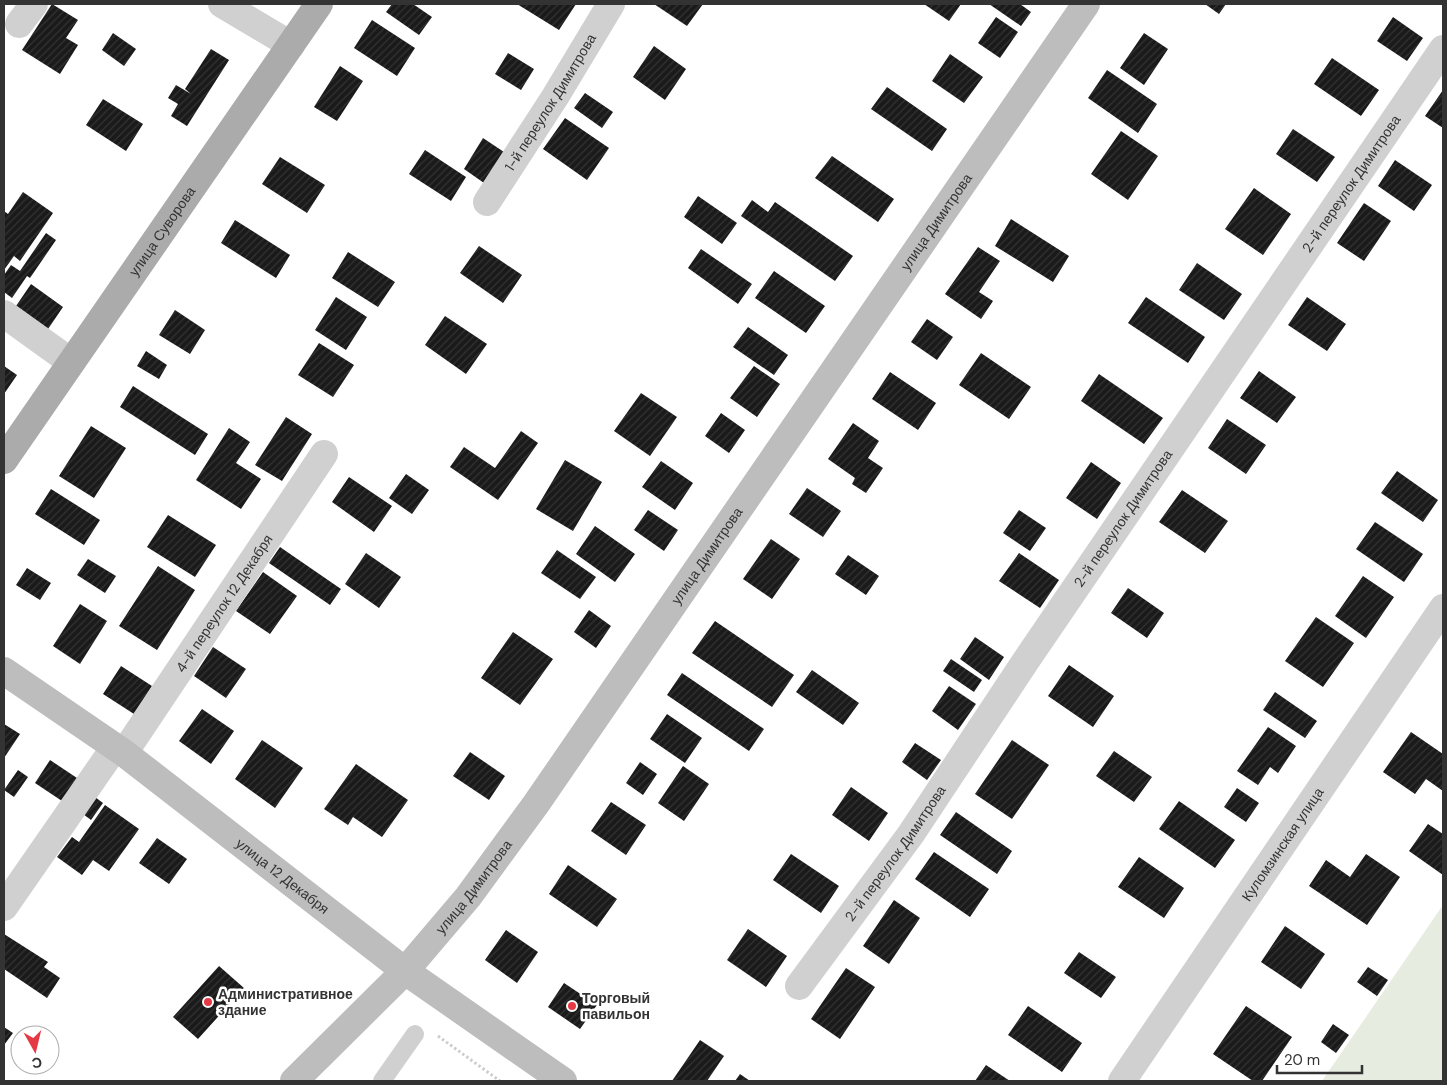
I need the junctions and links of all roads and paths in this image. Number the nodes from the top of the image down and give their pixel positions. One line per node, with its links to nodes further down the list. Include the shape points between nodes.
1 (222, 4): 5 (street)
2 (320, 4): 5 (main road, улица Суворова)
3 (611, 4): 7 (street, 1-й переулок Димитрова)
4 (1086, 4): 16 (main road, улица Димитрова, via 536,804 468,897)
5 (291, 45): 9 (main road, улица Суворова)
6 (1443, 49): 17 (street, 2-й переулок Димитрова, via 911,834)
7 (488, 202)
8 (4, 314): 9 (street)
9 (71, 362): 11 (main road, улица Суворова)
10 (324, 454): 14 (street, 4-й переулок 12 Декабря)
11 (4, 460)
12 (1443, 608): 23 (street, Куломзинская улица)
13 (4, 671): 14 (main road, улица 12 Декабря)
14 (119, 750): 15 (street, 4-й переулок 12 Декабря); 16 (main road, улица 12 Декабря)
15 (4, 907)
16 (405, 971): 19 (main road, улица Димитрова); 22 (main road, улица 12 Декабря)
17 (799, 986)
18 (415, 1034): 20 (lane); 21 (path, via 430,1030)
19 (294, 1081)
20 (382, 1081)
21 (500, 1081)
22 (563, 1081)
23 (1122, 1081)

